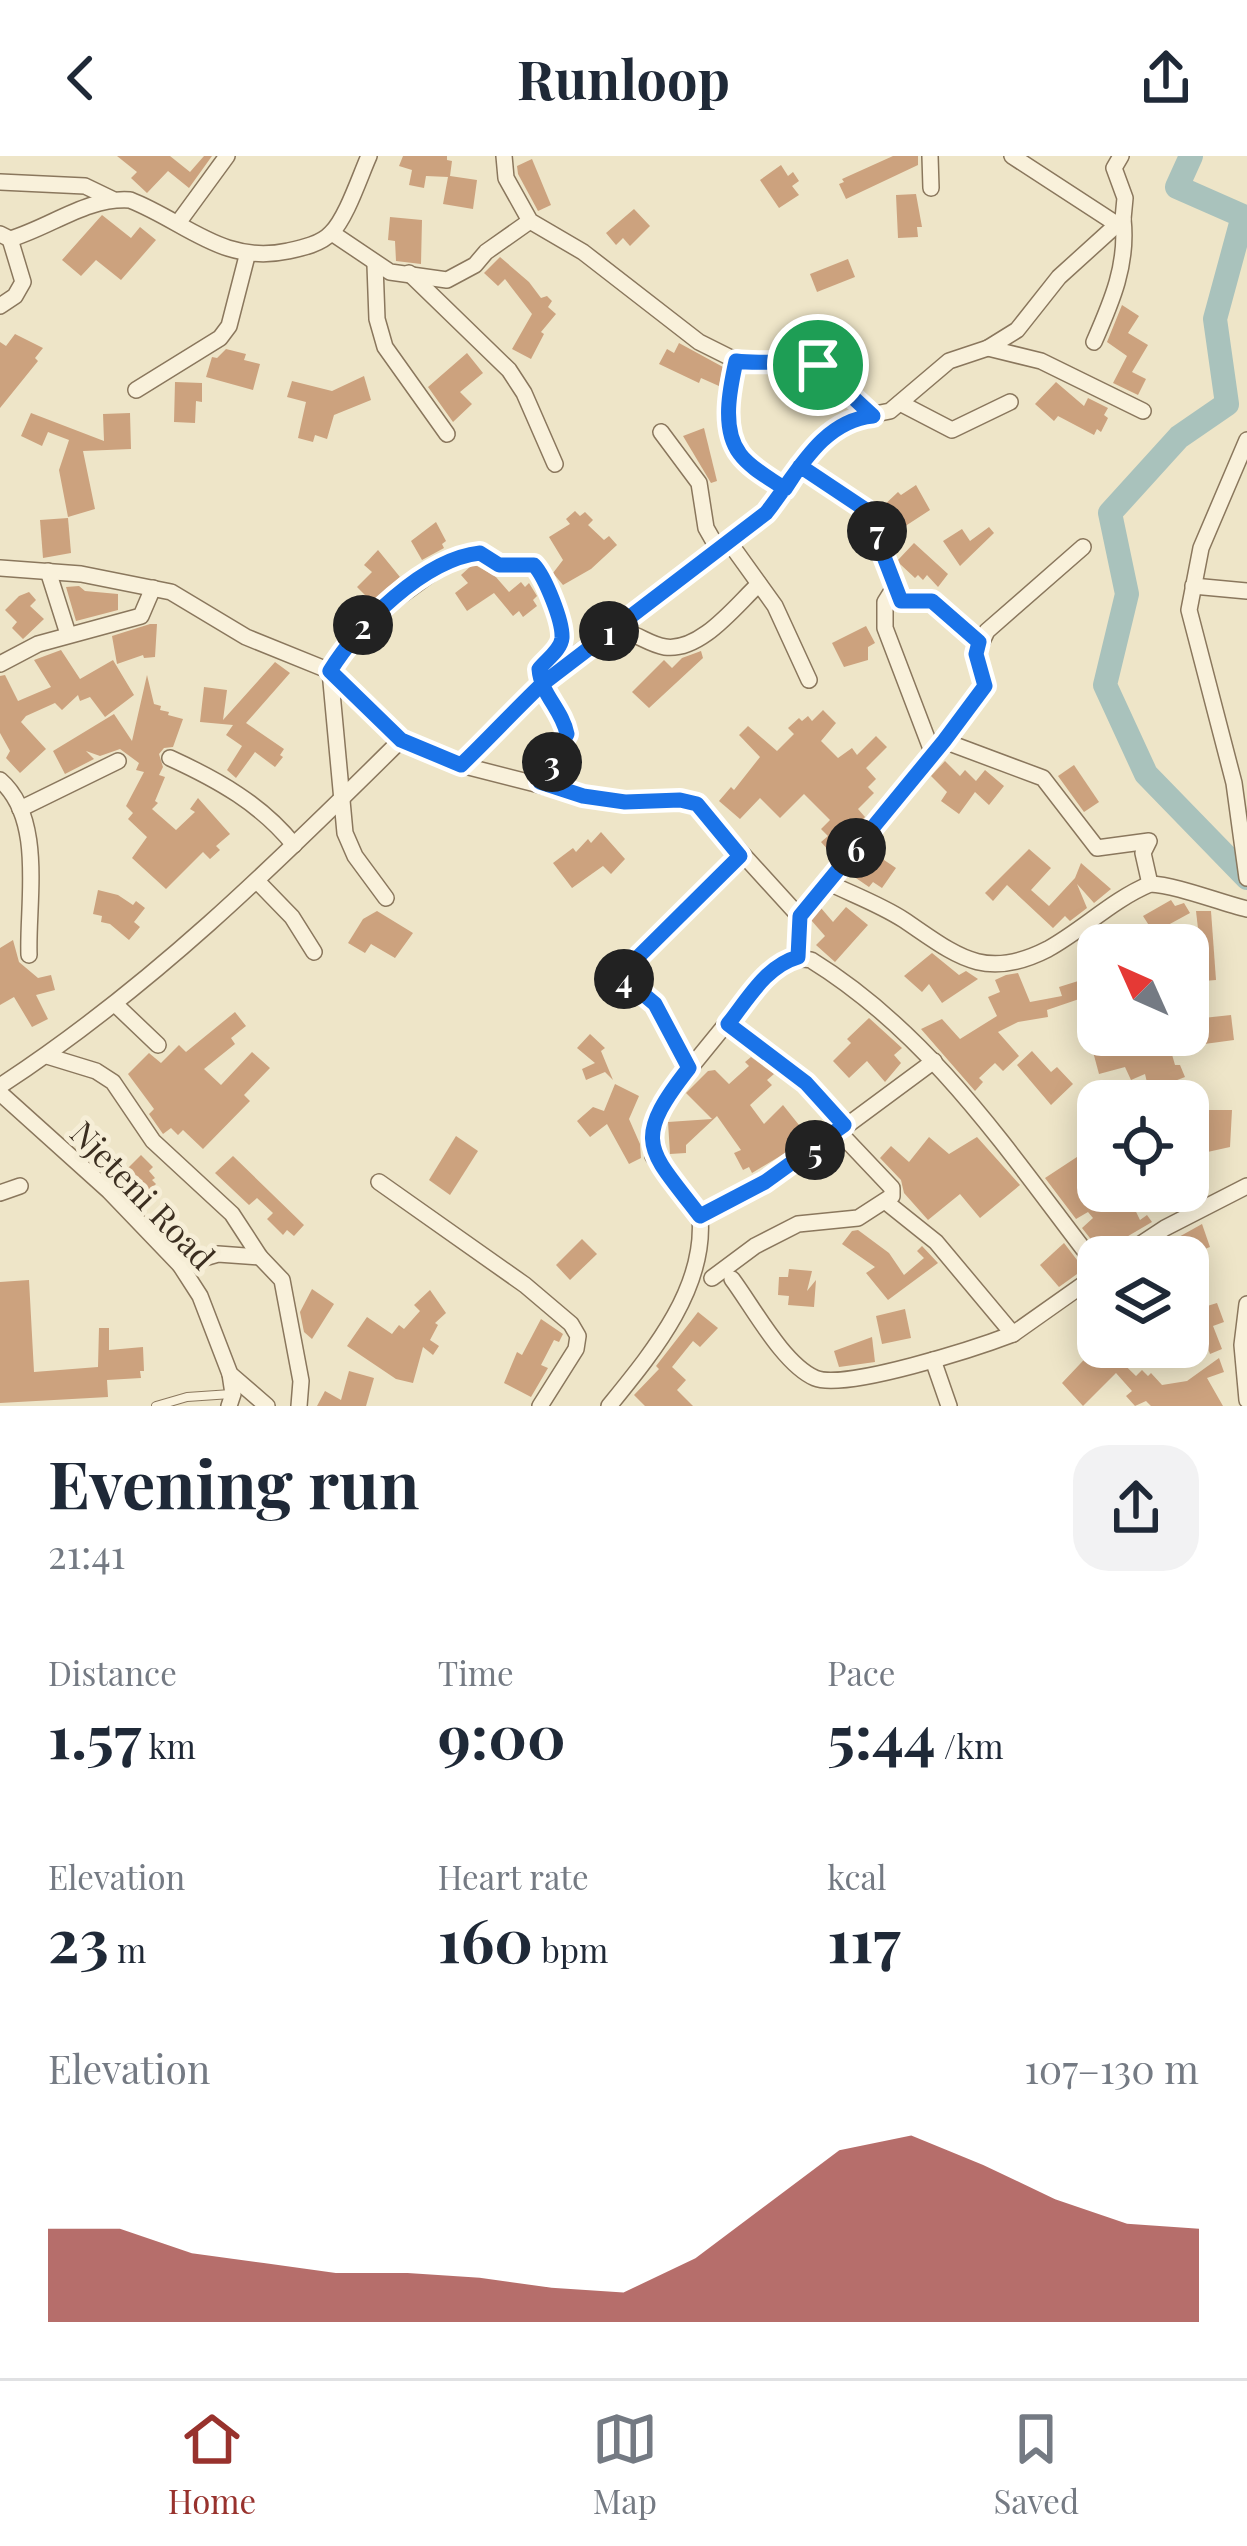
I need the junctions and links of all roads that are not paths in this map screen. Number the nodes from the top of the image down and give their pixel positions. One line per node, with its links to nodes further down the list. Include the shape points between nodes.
1 (227, 156): 12 (street)
2 (369, 156): 13 (street)
3 (505, 156): 10 (street, via 506,178)
4 (930, 156): 8 (street)
5 (1012, 156): 11 (street)
6 (1121, 156): 11 (street, via 1114,168 1125,198)
7 (0, 182): 9 (street, via 85,186)
8 (931, 188)
9 (112, 199): 12 (street); 14 (street)
10 (530, 221): 17 (street, via 448,280); 21 (street)
11 (1120, 222): 19 (street, via 1126,250); 20 (street, via 1059,277 1017,330)
12 (178, 223): 15 (street)
13 (332, 233): 15 (street, via 307,247); 16 (street)
14 (5, 236): 18 (street, via 23,282)
15 (247, 256): 22 (street, via 220,338)
16 (375, 265): 17 (street); 28 (street, via 385,347)
17 (409, 273): 30 (street, via 509,370)
18 (0, 305)
19 (1094, 342)
20 (988, 348): 24 (street, via 949,362); 25 (street, via 1041,361)
21 (736, 361): 26 (street, via 818,365); 32 (street, via 729,389 734,444)
22 (136, 389)
23 (1010, 402): 24 (street, via 952,430)
24 (900, 403): 26 (street)
25 (1143, 411)
26 (873, 416): 31 (street, via 830,435)
27 (661, 432): 33 (street, via 699,483 706,528)
28 (447, 434)
29 (1247, 440): 39 (street)
30 (554, 464)
31 (800, 466): 32 (street); 38 (street, via 866,510)
32 (785, 489): 33 (street)
33 (723, 546): 37 (street); 42 (street)
34 (1083, 547): 44 (street)
35 (0, 568): 36 (street)
36 (48, 571): 40 (street); 43 (street)
37 (759, 584): 42 (street, via 680,647); 47 (street)
38 (895, 586): 44 (street, via 901,601 932,601); 50 (street, via 885,602 885,628)
39 (1192, 586): 41 (street); 57 (street, via 1191,623)
40 (153, 587): 43 (street, via 141,616); 46 (street)
41 (1247, 591)
42 (611, 629): 48 (street)
43 (68, 634): 45 (street)
44 (979, 642): 50 (street, via 985,686)
45 (0, 664)
46 (330, 671): 48 (street, via 370,618 454,557 480,553 499,565 539,569 562,634 539,669); 49 (street); 58 (street)
47 (809, 680)
48 (540, 685): 53 (street); 56 (street, via 567,734)
49 (401, 740): 53 (street); 58 (street)
50 (939, 747): 64 (street); 65 (street, via 1043,778 1097,848 1149,841 1143,853)
51 (170, 758): 60 (street, via 272,817)
52 (118, 761): 59 (street)
53 (461, 765): 56 (street)
54 (1247, 769): 57 (street)
55 (0, 780): 59 (street)
56 (540, 782): 61 (street, via 625,802 697,804)
57 (1234, 783): 62 (street)
58 (340, 800): 60 (street); 66 (street, via 349,845)
59 (20, 809): 70 (street, via 32,867)
60 (295, 845): 63 (street)
61 (740, 856): 68 (street); 77 (street, via 623,977 655,1004)
62 (1247, 878)
63 (258, 882): 69 (street); 72 (street)
64 (829, 883): 65 (street, via 959,958 999,964 1043,951); 68 (street)
65 (1150, 884): 67 (street)
66 (386, 898)
67 (1247, 909)
68 (800, 916): 71 (street)
69 (314, 952)
70 (28, 955)
71 (798, 957): 73 (street, via 766,975); 76 (street, via 887,1013)
72 (116, 1004): 74 (street); 75 (street)
73 (728, 1024): 77 (street); 79 (street, via 806,1083)
74 (158, 1045)
75 (47, 1056): 78 (street); 88 (street, via 112,1082 153,1141 232,1214)
76 (934, 1061): 79 (street); 87 (street)
77 (689, 1068): 85 (street, via 660,1105 653,1156)
78 (0, 1090): 89 (street, Njeteni Road)
79 (841, 1128): 84 (street, via 892,1188); 85 (street)
80 (379, 1182): 103 (street, via 571,1324 576,1349)
81 (20, 1186): 83 (street)
82 (1247, 1186): 86 (street)
83 (0, 1193)
84 (886, 1202): 90 (street, via 857,1218 798,1223); 94 (street, via 936,1242)
85 (700, 1216): 99 (street, via 694,1277)
86 (1153, 1236)
87 (1077, 1241)
88 (260, 1257): 89 (street, via 218,1254); 102 (street, via 282,1280)
89 (180, 1265): 96 (street, Njeteni Road)
90 (712, 1278)
91 (732, 1279): 95 (street, via 788,1358 815,1378 834,1382)
92 (1077, 1287): 94 (street)
93 (1247, 1304): 98 (street)
94 (1013, 1334): 95 (street)
95 (933, 1360): 104 (street)
96 (230, 1374): 97 (street); 101 (street, Njeteni Road)
97 (231, 1400): 100 (lane, via 187,1397)
98 (1247, 1400)
99 (617, 1403)
100 (156, 1406)
101 (267, 1406)
102 (299, 1406)
103 (540, 1406)
104 (949, 1406)

